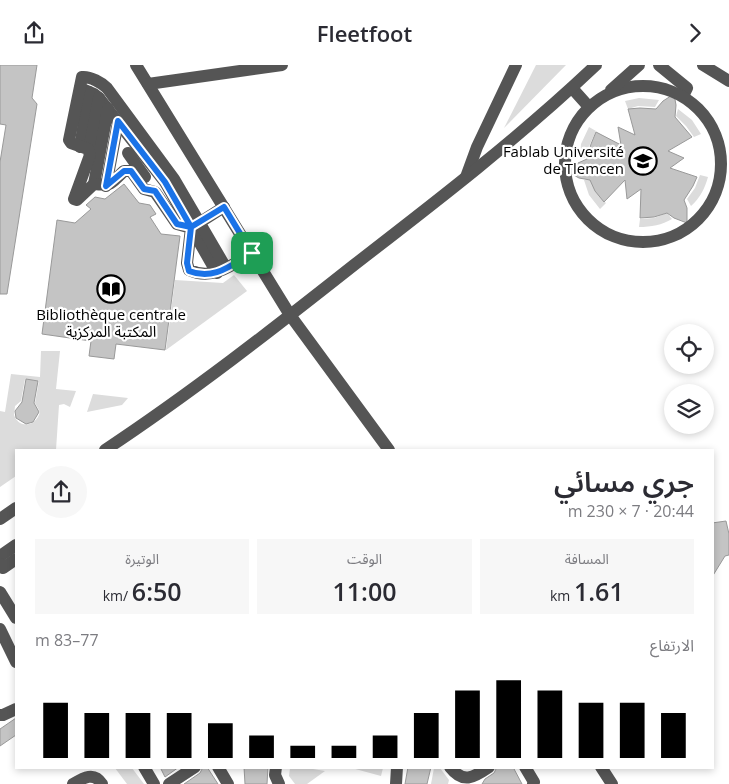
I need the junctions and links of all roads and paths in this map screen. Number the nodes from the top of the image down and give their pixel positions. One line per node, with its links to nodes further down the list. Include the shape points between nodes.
1 (136, 65): 9 (street)
2 (282, 65): 9 (street)
3 (516, 65): 21 (street)
4 (596, 65): 10 (street)
5 (639, 65): 12 (street)
6 (659, 65): 13 (street, via 687,88)
7 (703, 65): 8 (street)
8 (729, 81)
9 (148, 84): 24 (street)
10 (572, 88): 14 (street); 21 (street)
11 (89, 93): 15 (street); 18 (street); 18 (street, via 69,140); 25 (street, via 82,79 85,76 104,86 174,179)
12 (604, 95): 13 (street, via 622,88 647,85); 14 (street)
13 (683, 96): 14 (street, via 698,107 713,127 721,152 721,177 712,200 697,220 676,235 652,241 627,240 604,231 584,215 571,194 565,169 566,151 574,127)
14 (589, 107)
15 (108, 109): 16 (street); 22 (street)
16 (118, 121): 17 (street); 22 (street)
17 (130, 138): 19 (street); 25 (street)
18 (84, 149): 22 (street, via 90,155 74,199)
19 (128, 153): 20 (street); 23 (street)
20 (126, 170): 22 (street); 23 (street, via 131,171 145,189)
21 (465, 179): 28 (street)
22 (100, 185)
23 (155, 191): 25 (street, via 177,224)
24 (224, 207): 25 (street); 26 (street)
25 (195, 225): 27 (street); 27 (street, via 187,263 189,271 209,274)
26 (252, 253): 27 (street); 28 (street)
27 (222, 271)
28 (290, 315): 29 (street); 30 (street)
29 (106, 449)
30 (388, 449)
31 (15, 509): 32 (street)
32 (0, 519)
33 (15, 546): 34 (street)
34 (0, 556)
35 (15, 560): 36 (street, via 2,568)
36 (0, 564)
37 (0, 592): 38 (street)
38 (15, 615)
39 (0, 629): 40 (street)
40 (15, 661)
41 (15, 709): 42 (street)
42 (0, 715)
43 (145, 769): 54 (street)
44 (192, 769): 55 (street)
45 (219, 769): 56 (street)
46 (276, 769): 57 (street)
47 (397, 769): 58 (street)
48 (452, 769): 49 (street, via 459,779 467,780)
49 (486, 769)
50 (526, 769): 59 (street)
51 (602, 769): 60 (street)
52 (73, 784): 53 (street, via 92,776)
53 (102, 784)
54 (154, 784)
55 (169, 784)
56 (228, 784)
57 (279, 784)
58 (396, 784)
59 (533, 784)
60 (612, 784)

